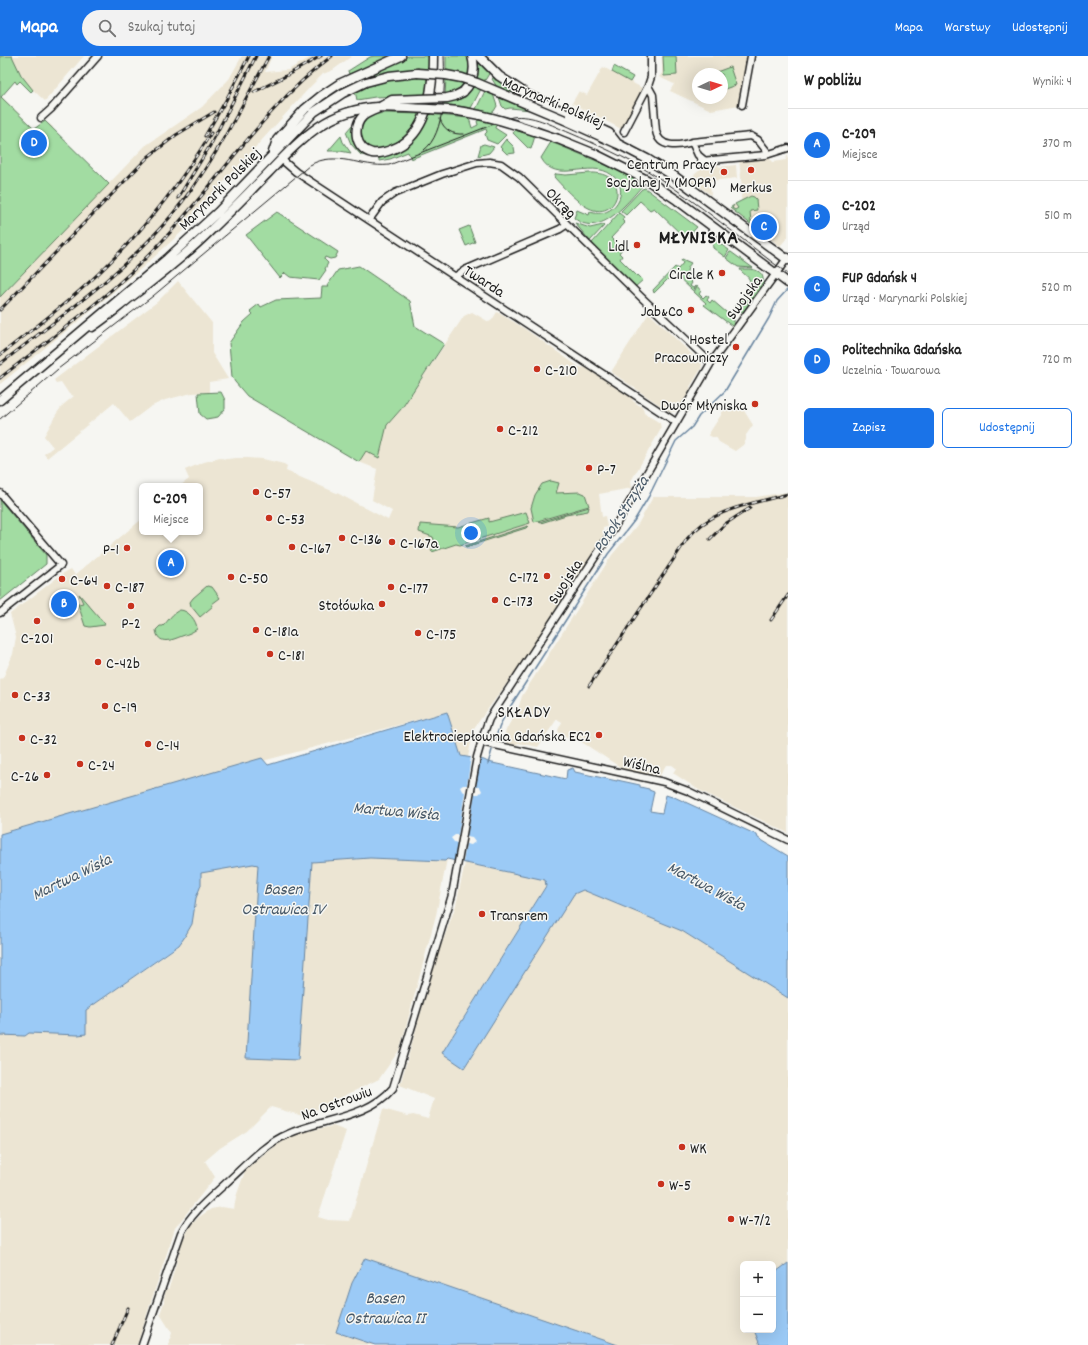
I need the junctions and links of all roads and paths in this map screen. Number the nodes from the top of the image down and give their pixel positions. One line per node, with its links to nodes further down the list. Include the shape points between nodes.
1 (98, 56): 11 (street)
2 (401, 56): 17 (main road, via 339,84 306,109 277,140)
3 (433, 56): 10 (main road, via 429,97 418,127 397,148 372,153 361,146 356,133 357,126 364,115)
4 (472, 56): 10 (main road, bridge, via 473,78 463,92 447,98 392,100)
5 (479, 56): 14 (main road, via 499,76 528,95 609,133)
6 (651, 56): 8 (street, via 651,77)
7 (751, 56): 9 (street)
8 (648, 86): 12 (street); 13 (street, via 653,95 656,131 660,141 669,145)
9 (742, 105)
10 (379, 107): 18 (main road, Marynarki Polskiej, via 349,112 320,126 302,138); 23 (main road, Marynarki Polskiej, bridge, via 476,114 521,126 595,154 647,180)
11 (41, 118)
12 (624, 132)
13 (692, 142): 16 (street, via 751,136 758,140); 16 (street, via 703,160)
14 (618, 144): 17 (main road, Marynarki Polskiej, bridge, via 477,83 446,75 416,73 366,82 343,93 314,112); 21 (main road, Marynarki Polskiej, via 674,176)
15 (788, 148): 16 (street)
16 (768, 154)
17 (271, 156): 22 (main road, Marynarki Polskiej)
18 (281, 159): 19 (street, Twarda, via 292,170); 22 (main road, Marynarki Polskiej, via 212,229)
19 (369, 220): 20 (street, Okrąg, via 382,202 395,193 442,174 489,162 501,164 513,172); 24 (street, Twarda)
20 (566, 224): 24 (street); 26 (street, Okrąg)
21 (788, 259): 23 (street, Swojska)
22 (161, 269): 27 (main road, Marynarki Polskiej, via 103,320 82,331)
23 (776, 274): 25 (main road, Marynarki Polskiej); 26 (street, Swojska)
24 (456, 276): 28 (street, Twarda)
25 (788, 283)
26 (711, 363): 28 (street, Swojska)
27 (0, 400)
28 (676, 422): 31 (street, Swojska, via 607,539 534,653 493,711)
29 (0, 493): 30 (street, via 61,565)
30 (0, 613)
31 (481, 742): 32 (street, Wiślna, via 664,782 688,791); 33 (street, Na Ostrowiu, via 452,895 393,1088 367,1106 288,1134 274,1142 195,1213 181,1233)
32 (788, 840)
33 (142, 1345)

